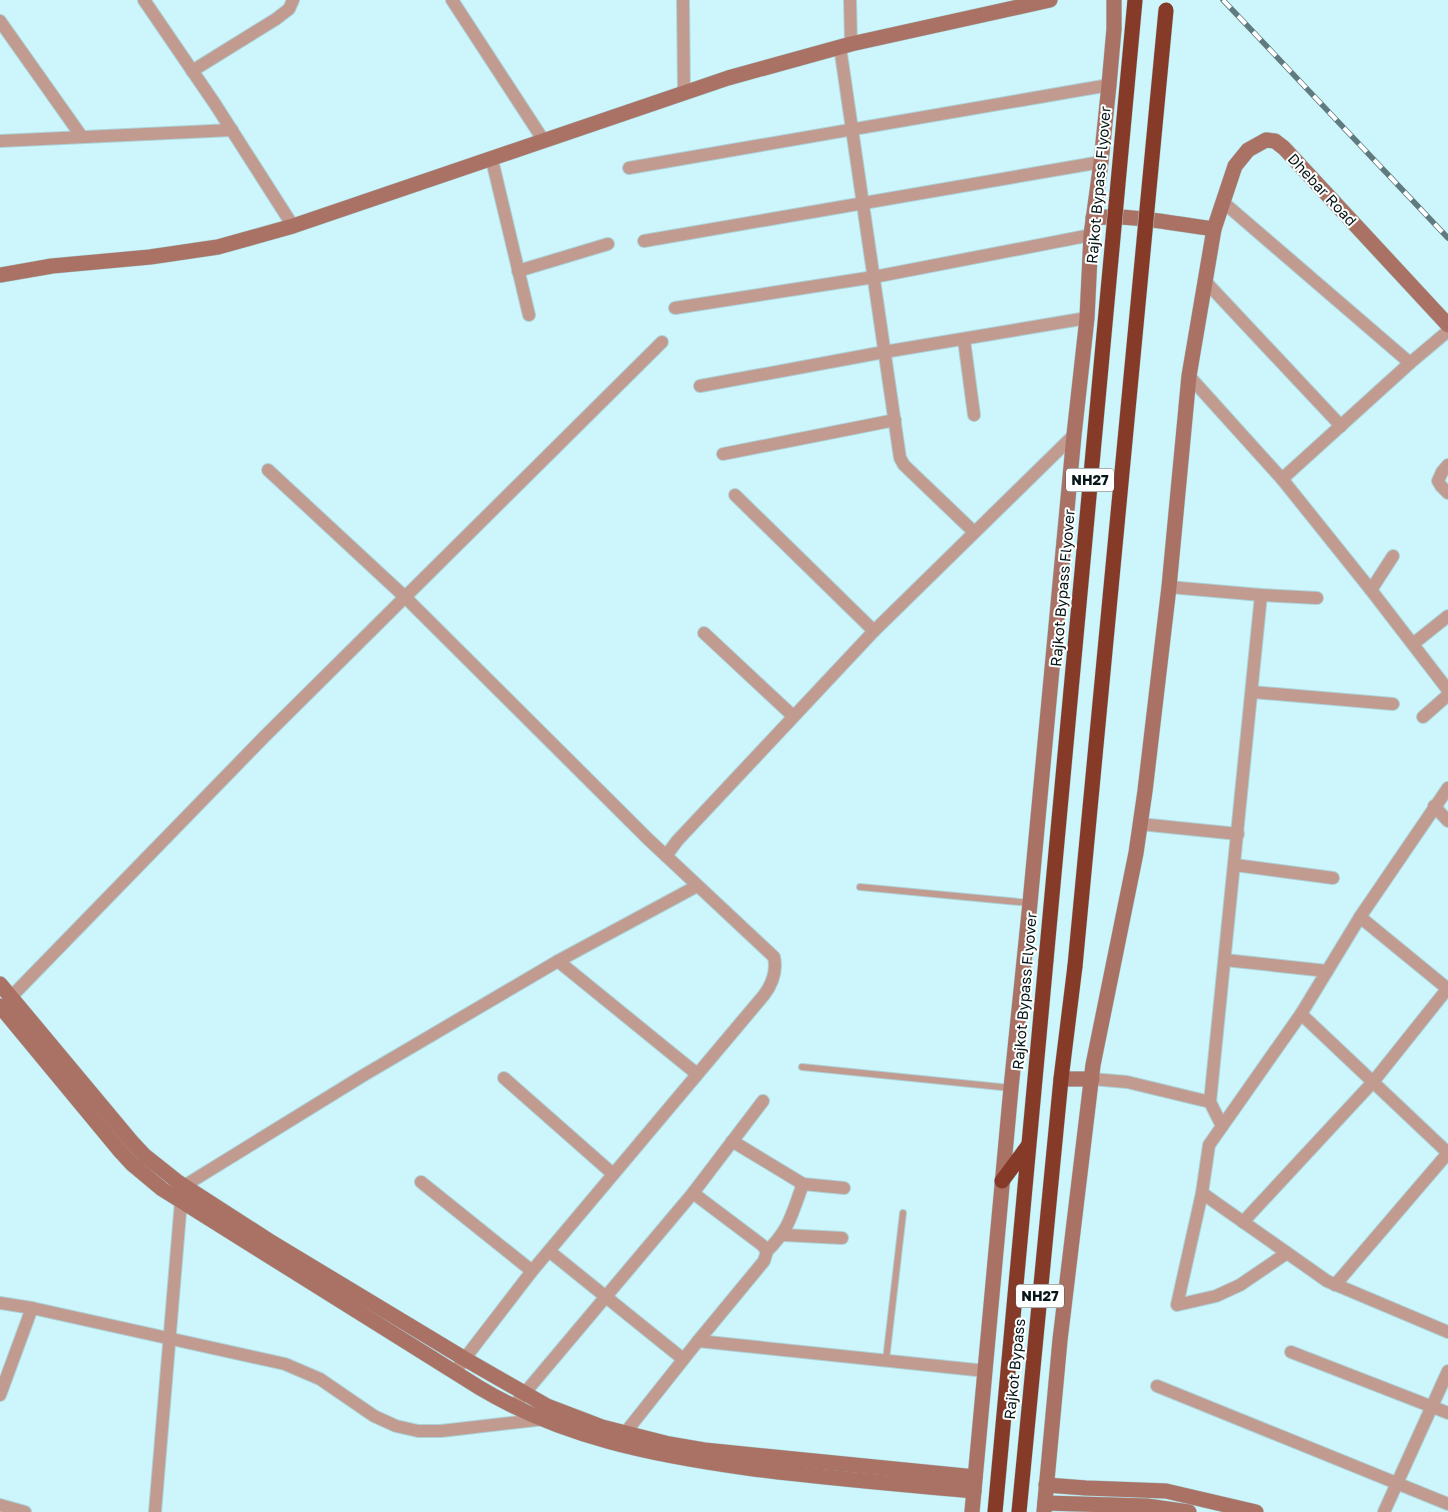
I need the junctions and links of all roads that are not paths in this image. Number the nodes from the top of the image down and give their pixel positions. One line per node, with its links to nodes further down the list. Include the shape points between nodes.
1 (144, 0): 12 (street)
2 (293, 0): 12 (street, via 289,9 276,19)
3 (452, 0): 19 (street)
4 (683, 0): 14 (street)
5 (850, 0): 11 (street)
6 (1050, 0): 11 (street)
7 (1114, 0): 13 (street)
8 (1135, 0): 99 (highway, Rajkot Bypass Flyover / NH27, bridge)
9 (1167, 0): 95 (highway, NH27, bridge)
10 (0, 21): 17 (street)
11 (845, 46): 14 (street); 15 (street)
12 (192, 71): 16 (street)
13 (1109, 85): 15 (street); 21 (street)
14 (684, 93): 19 (street)
15 (852, 129): 22 (street); 23 (street)
16 (232, 130): 17 (street); 26 (street)
17 (82, 137): 18 (street)
18 (0, 141)
19 (544, 141): 20 (street)
20 (492, 160): 26 (street); 31 (street)
21 (1101, 162): 23 (street); 25 (street)
22 (629, 168)
23 (864, 202): 29 (street); 33 (street)
24 (1222, 202): 27 (street, Dhebar Road); 38 (street, Dhebar Road, via 1235,166 1248,150 1266,140 1276,141); 43 (street)
25 (1093, 218): 27 (street, via 1134,219); 28 (street)
26 (294, 226): 32 (street, via 188,252 52,266)
27 (1214, 229): 34 (street, Dhebar Road)
28 (1091, 235): 33 (street); 37 (street)
29 (644, 241)
30 (608, 244): 31 (street)
31 (518, 271): 36 (street)
32 (0, 275)
33 (874, 276): 35 (street); 42 (street)
34 (1205, 281): 44 (street, Dhebar Road); 48 (street)
35 (675, 308)
36 (528, 315)
37 (1087, 318): 40 (street); 49 (street)
38 (1448, 325)
39 (1448, 331): 43 (street)
40 (964, 340): 42 (street); 46 (street)
41 (662, 342): 61 (street)
42 (884, 352): 45 (street); 47 (street)
43 (1410, 363): 48 (street)
44 (1189, 376): 53 (street); 58 (street, Dhebar Road)
45 (700, 386)
46 (974, 415)
47 (895, 420): 50 (street); 56 (street, via 899,453 904,465)
48 (1341, 426): 53 (street)
49 (1074, 435): 56 (street); 83 (street)
50 (723, 454)
51 (1448, 465): 54 (street, via 1438,481)
52 (268, 470): 61 (street)
53 (1282, 479): 59 (street)
54 (1448, 494)
55 (735, 495): 64 (street)
56 (974, 532): 64 (street)
57 (1393, 556): 59 (street)
58 (1169, 587): 60 (street); 76 (street, Dhebar Road)
59 (1371, 590): 66 (street)
60 (1261, 595): 62 (street); 68 (street)
61 (405, 597): 78 (street); 90 (street)
62 (1316, 598)
63 (1448, 616): 66 (street)
64 (874, 631): 71 (street)
65 (704, 633): 71 (street)
66 (1413, 644): 67 (street)
67 (1448, 690)
68 (1252, 692): 70 (street); 77 (street)
69 (1448, 695): 72 (street)
70 (1393, 704)
71 (793, 716): 78 (street)
72 (1423, 717)
73 (1448, 788): 74 (street)
74 (1434, 806): 75 (street); 84 (street)
75 (1448, 821)
76 (1140, 824): 77 (street); 96 (street, Dhebar Road)
77 (1238, 834): 79 (street)
78 (666, 856): 81 (street)
79 (1235, 865): 80 (street); 85 (street)
80 (1333, 878)
81 (697, 886): 86 (street); 93 (street, via 774,957 776,968 770,987)
82 (860, 887): 83 (lane)
83 (1030, 903): 98 (street)
84 (1360, 917): 87 (street); 89 (street)
85 (1225, 960): 87 (street); 101 (street)
86 (558, 961): 93 (street); 113 (street, via 356,1080)
87 (1327, 971): 91 (street)
88 (0, 984): 90 (street)
89 (1448, 989): 97 (street)
90 (5, 1002): 113 (street)
91 (1301, 1014): 97 (street); 102 (street)
92 (802, 1067): 98 (lane)
93 (697, 1074): 106 (street)
94 (504, 1078): 106 (street)
95 (1061, 1079): 96 (street); 155 (highway, Rajkot Bypass / NH27)
96 (1092, 1079): 101 (street, via 1127,1082); 147 (street, Dhebar Road)
97 (1373, 1082): 105 (street); 115 (street)
98 (1010, 1088): 99 (street); 107 (street)
99 (1034, 1090): 104 (highway, Rajkot Bypass / NH27)
100 (763, 1101): 103 (street)
101 (1210, 1102): 102 (street)
102 (1222, 1126): 112 (street, via 1209,1145)
103 (732, 1141): 109 (street); 111 (street)
104 (1029, 1145): 107 (highway); 154 (highway, Rajkot Bypass / NH27)
105 (1448, 1153): 122 (street)
106 (614, 1174): 118 (street)
107 (1002, 1181): 133 (street)
108 (421, 1182): 121 (street)
109 (803, 1184): 110 (street); 116 (street)
110 (844, 1188)
111 (693, 1193): 119 (street); 123 (street)
112 (1202, 1193): 115 (street); 120 (street, via 1177,1305 1216,1296 1240,1285)
113 (182, 1194): 127 (street); 130 (street, via 271,1242); 135 (street)
114 (903, 1213): 132 (lane)
115 (1244, 1222): 120 (street)
116 (783, 1235): 117 (street); 119 (street)
117 (842, 1238)
118 (549, 1251): 121 (street); 123 (street)
119 (767, 1251): 128 (street, via 764,1261)
120 (1287, 1254): 122 (street)
121 (532, 1271): 130 (street)
122 (1336, 1285): 126 (street)
123 (605, 1296): 131 (street); 137 (street)
124 (0, 1303): 125 (street)
125 (32, 1308): 127 (street); 138 (street)
126 (1448, 1332)
127 (170, 1338): 143 (street, via 292,1366 320,1379 374,1416 418,1431); 152 (street)
128 (698, 1341): 131 (street); 132 (street)
129 (1291, 1352): 139 (street)
130 (465, 1359): 135 (street); 137 (street)
131 (683, 1359): 144 (street)
132 (886, 1360): 133 (street)
133 (986, 1371): 145 (street)
134 (1448, 1371): 139 (street)
135 (454, 1372): 140 (street)
136 (1157, 1386): 146 (street)
137 (524, 1394): 140 (street); 142 (street)
138 (0, 1396)
139 (1432, 1406): 141 (street); 146 (street)
140 (513, 1407): 143 (street)
141 (1448, 1413)
142 (567, 1415): 143 (street); 144 (street)
143 (542, 1420): 145 (street, via 600,1440 691,1460 787,1473)
144 (625, 1433): 145 (street, via 704,1450)
145 (974, 1484): 153 (street)
146 (1397, 1484): 148 (street); 158 (street)
147 (1046, 1485): 150 (street, Dhebar Road); 157 (street, via 1166,1491)
148 (1448, 1504)
149 (0, 1505): 151 (street)
150 (1044, 1508): 156 (street, via 1147,1506)
151 (24, 1512)
152 (156, 1512)
153 (972, 1512)
154 (995, 1512)
155 (1019, 1512)
156 (1189, 1512)
157 (1256, 1512)
158 (1384, 1512)

